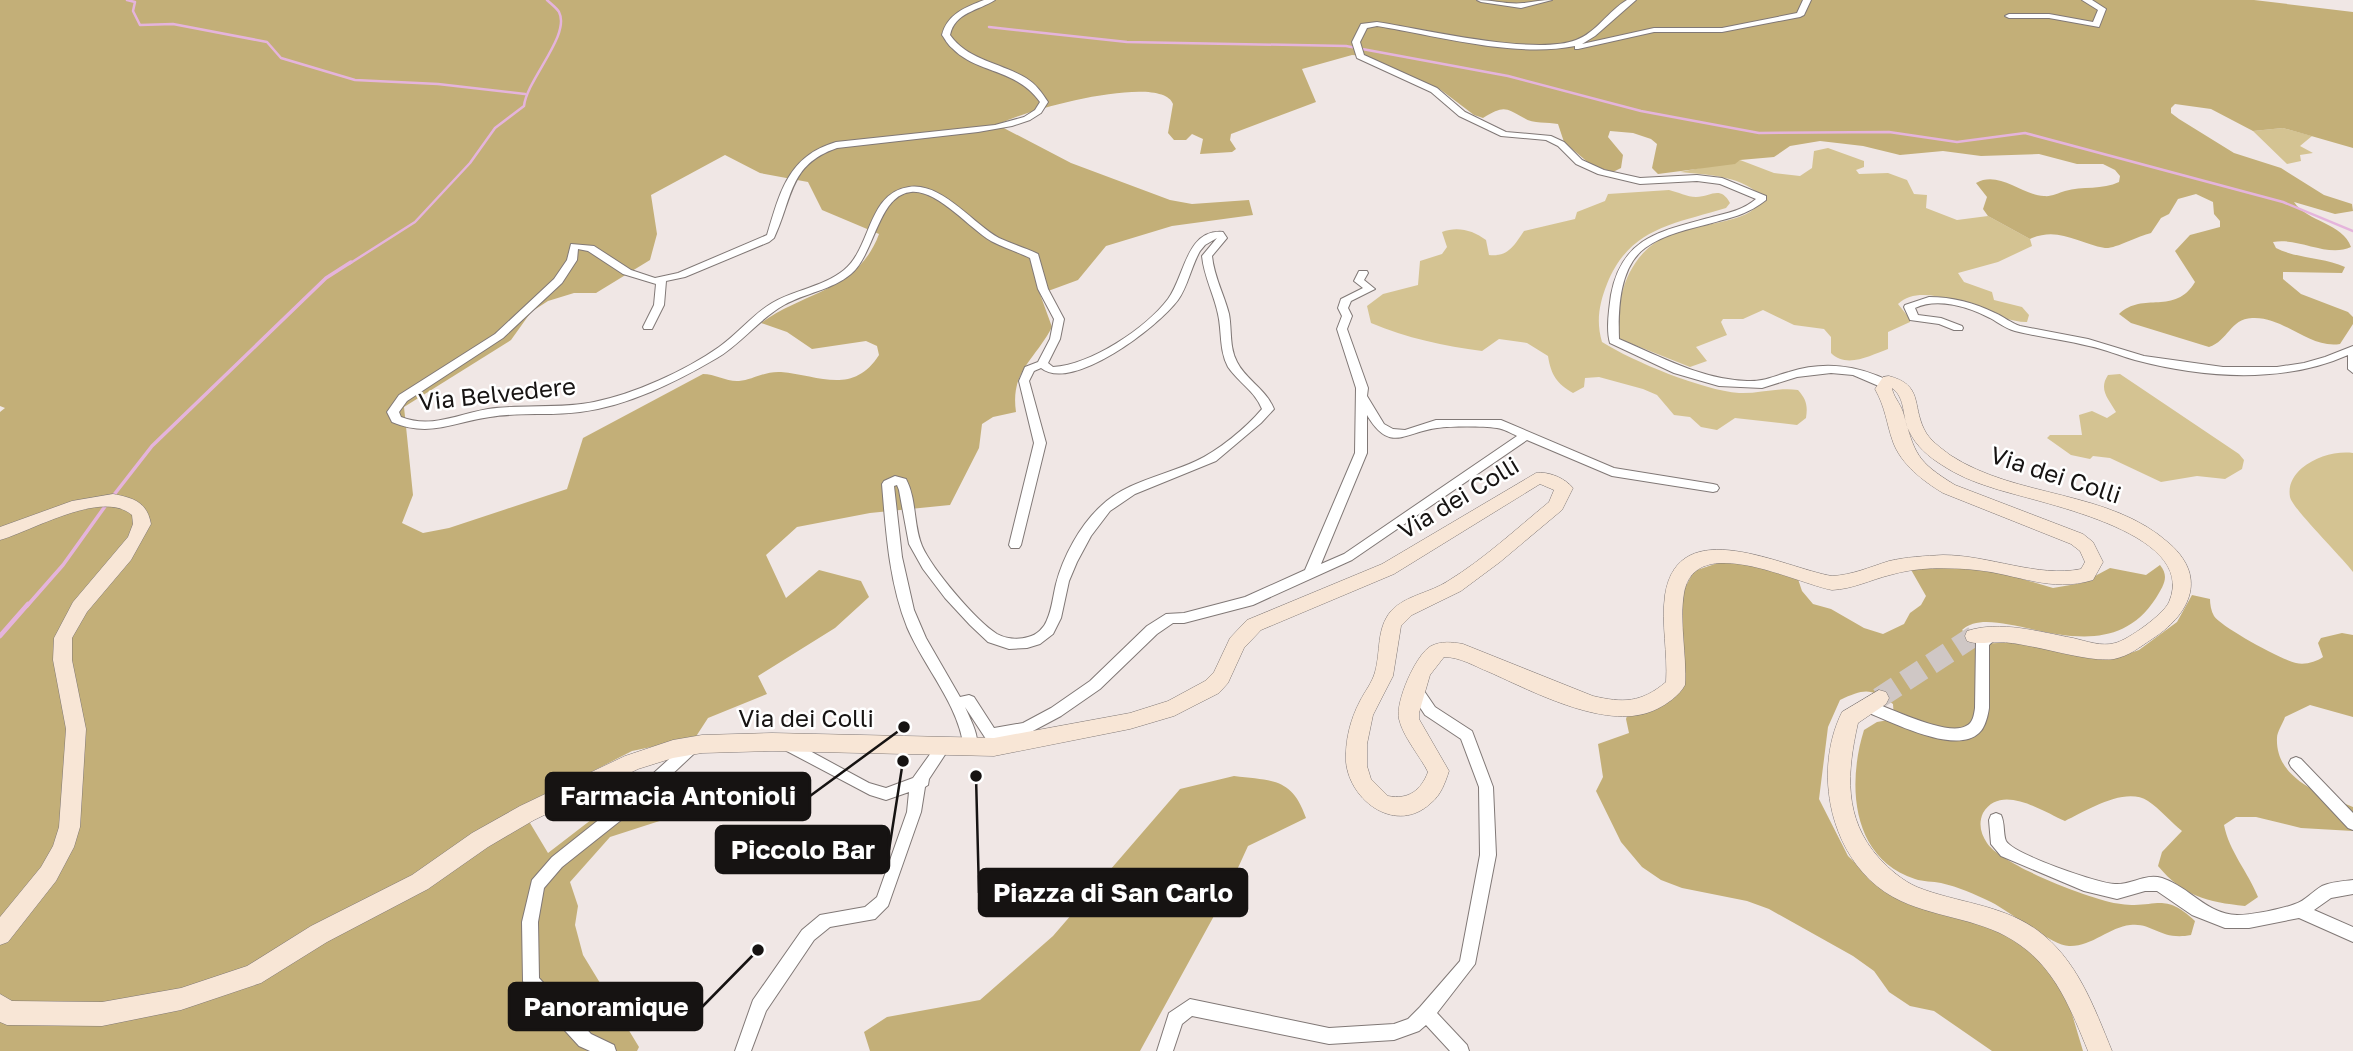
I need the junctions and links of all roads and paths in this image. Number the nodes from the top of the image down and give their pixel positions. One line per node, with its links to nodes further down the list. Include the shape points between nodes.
1 (991, 0): 11 (street, via 960,14 946,34 963,52 1029,82 1044,102 1037,113 1003,126 836,145 815,153 791,175 766,240)
2 (1481, 0): 3 (street, via 1521,6)
3 (1548, 0)
4 (1632, 0): 8 (street, via 1593,35)
5 (1807, 0): 8 (street, via 1800,15 1774,22 1713,30 1654,30 1594,44)
6 (2086, 0): 7 (street, via 2102,9 2096,25 2049,16)
7 (2009, 16)
8 (1550, 47): 9 (street, via 1377,24 1364,26 1356,42)
9 (1360, 56): 18 (street, via 1434,90 1462,114 1504,134 1548,138 1601,172 1640,181 1722,181 1763,198 1748,210 1641,246 1624,270 1612,317 1614,341 1672,369 1717,382 1765,385 1818,369 1853,371)
10 (1363, 273): 19 (street, via 1359,281 1370,289 1346,299 1343,308 1348,316 1342,328)
11 (661, 281): 12 (street, via 657,313); 16 (street, Via Belvedere, via 627,272 591,248 574,246 572,260 547,292 499,336 403,398 393,412 396,419 420,427 519,408 592,406 669,378 717,353 778,304 850,270 890,199 912,189 928,191 998,241 1035,256 1043,289 1059,319)
12 (648, 327)
13 (1958, 328): 14 (street, via 1914,318 1909,307 1957,303 2017,328 2094,343 2144,359 2225,370 2311,365)
14 (2353, 349)
15 (2353, 356): 17 (street)
16 (1042, 365): 23 (street, via 1029,369 1024,381 1041,443); 29 (street, via 1064,371 1126,341 1170,303 1194,253 1211,236 1220,234 1222,238 1208,256 1208,274 1222,308 1226,348 1232,364 1268,409 1210,459 1158,479 1104,510 1064,578 1052,625 1032,642 1004,643 978,625 915,545 909,496 902,482 888,484 897,580 914,628)
17 (2353, 369)
18 (1885, 384): 25 (street, Via dei Colli, via 1894,382 1904,388 1917,431 1956,465 2110,517 2163,547 2182,577 2177,606 2168,618 2118,650 2099,651); 27 (street, Via dei Colli, via 1900,441 1922,469 1949,489 2077,539 2094,562 2087,575 2044,580 1965,562 1900,565 1830,583 1749,560 1705,559 1684,570 1680,578 1674,612 1675,685 1653,702 1628,710 1596,705 1450,649 1434,653)
19 (1362, 396): 20 (street, via 1380,427 1391,433 1405,435 1436,424 1501,424); 24 (street, via 1361,453)
20 (1525, 436): 21 (street, via 1612,472); 24 (street, via 1382,537)
21 (1713, 488)
22 (0, 534): 40 (street, via 100,500 131,503 143,520 139,536 69,618 61,656 76,722 69,832 53,868)
23 (1015, 545)
24 (1311, 572): 29 (street, via 1248,601 1171,618 1152,630 1095,685 1026,728 991,735 969,701)
25 (1996, 633): 26 (street, Via dei Colli); 28 (street, via 1983,642 1980,720 1971,733 1955,738)
26 (1974, 636)
27 (1415, 689): 33 (street, Via dei Colli, via 1409,701 1409,720 1437,766 1437,779 1419,802 1401,808 1384,806 1361,783 1357,765 1359,729 1385,669 1388,631 1412,604 1454,587 1556,506 1564,488 1558,482 1536,479 1388,569 1254,625 1237,643 1221,677 1195,698 1130,721 1020,744); 43 (street, via 1430,711 1467,735 1486,787 1489,813 1488,855 1467,964)
28 (1873, 702): 48 (street, via 1849,718 1839,784 1842,823 1860,854 1889,883 1915,897 2002,920 2030,937 2049,954 2074,989)
29 (955, 704): 33 (street)
30 (782, 742): 31 (street, Via dei Colli); 32 (street, Via dei Colli); 35 (street, via 886,794)
31 (694, 745): 42 (street, Via dei Colli, via 632,762 527,813 420,882 319,934 253,975 181,999 103,1014 7,1013); 44 (street, via 537,885 530,922 531,981 585,1040)
32 (943, 747): 33 (street, Via dei Colli); 35 (street)
33 (971, 748)
34 (2296, 763): 37 (street)
35 (920, 782): 45 (street, via 883,901 869,914 826,920 808,935 758,1006)
36 (1996, 820): 39 (street, via 1999,844 2006,851 2082,883 2121,891 2143,884 2161,885 2201,912 2227,922 2251,922)
37 (2353, 823)
38 (2353, 887): 39 (street, via 2328,891)
39 (2300, 911): 41 (street)
40 (0, 934)
41 (2353, 935)
42 (0, 1006)
43 (1426, 1013): 46 (street, via 1413,1025 1394,1032 1329,1035 1190,1007 1175,1019); 47 (street)
44 (608, 1051)
45 (743, 1051)
46 (1165, 1051)
47 (1461, 1051)
48 (2100, 1051)

